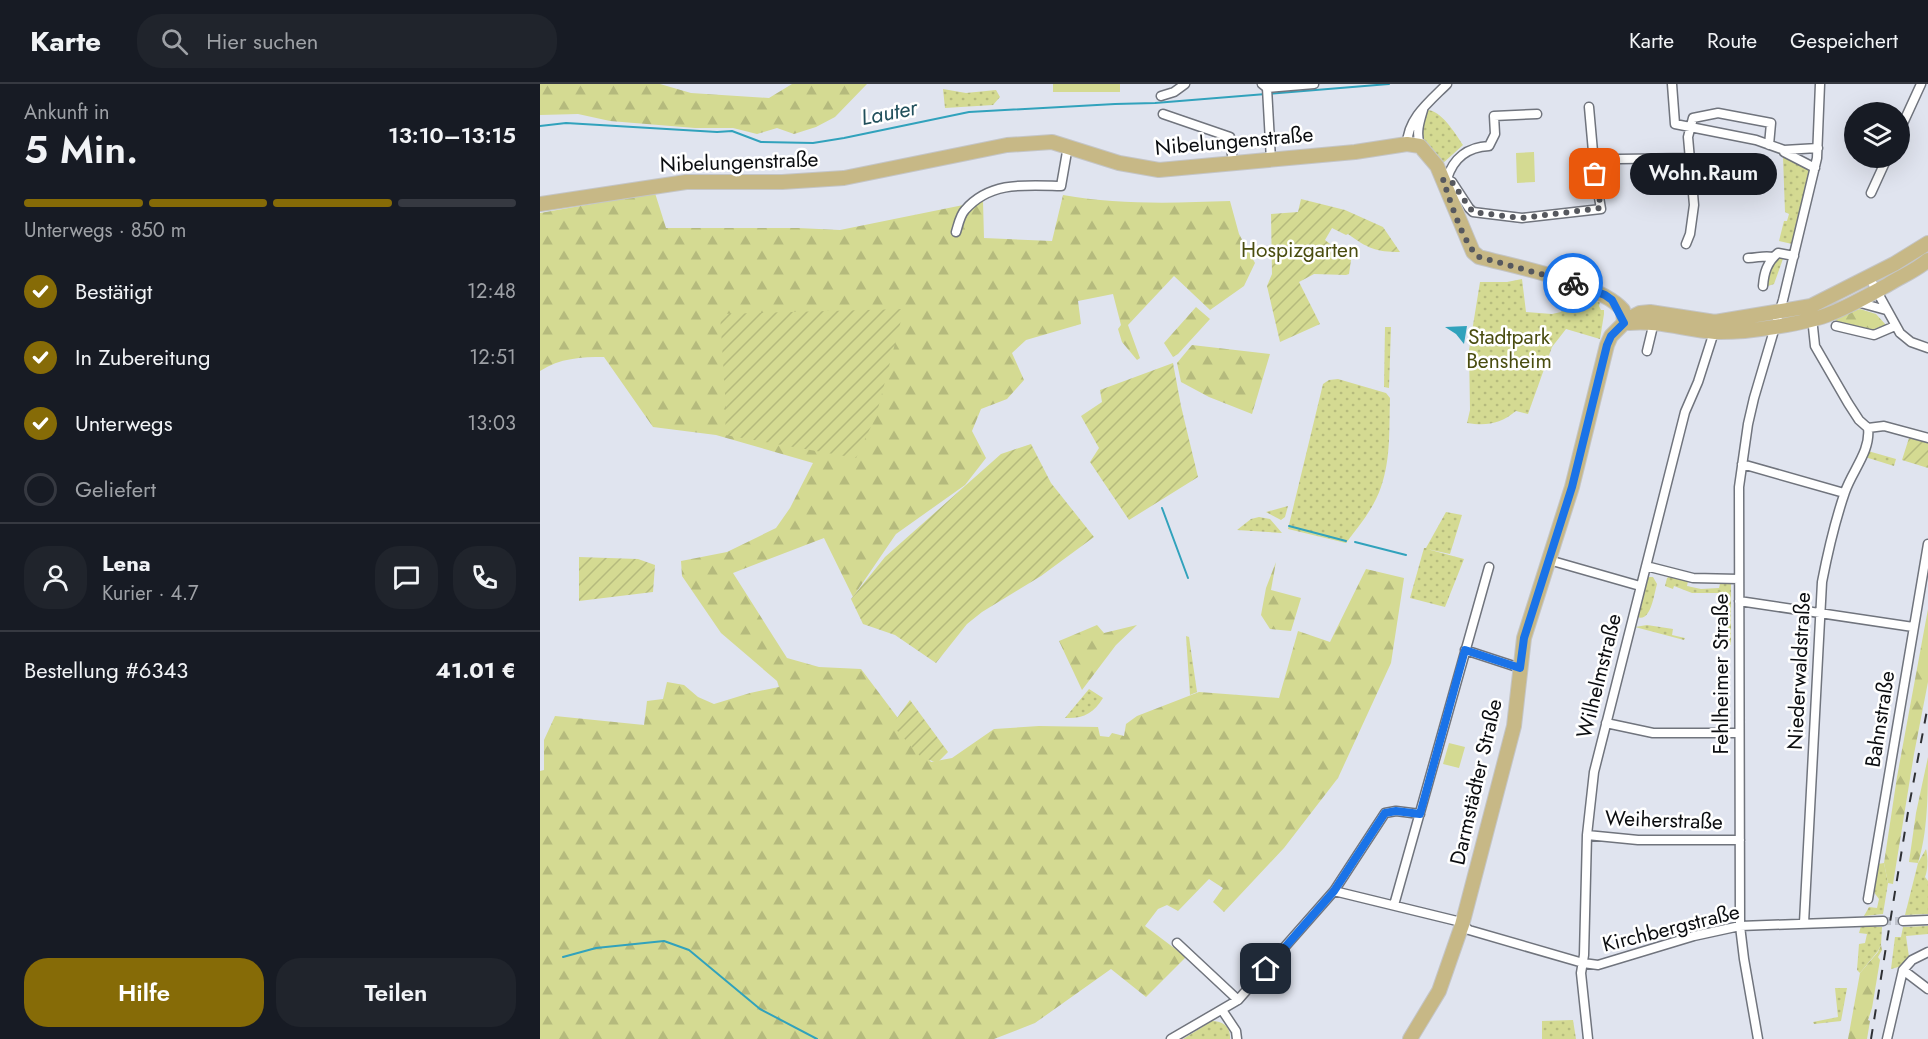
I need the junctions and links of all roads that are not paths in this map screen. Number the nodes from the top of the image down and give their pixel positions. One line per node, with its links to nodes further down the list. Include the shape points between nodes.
1 (1185, 84): 9 (street)
2 (1314, 84): 8 (street)
3 (1447, 84): 12 (street)
4 (1672, 84): 15 (street, via 1675,124)
5 (1820, 84): 19 (street, Fehlheimer Straße)
6 (1921, 84): 7 (street); 11 (street)
7 (1928, 87)
8 (1266, 90): 23 (street)
9 (1161, 96)
10 (1589, 107): 27 (street, via 1601,208 1522,218 1473,212 1454,185)
11 (1910, 108)
12 (1423, 109): 16 (street); 16 (street, via 1407,133)
13 (1162, 114): 24 (street, via 1230,137)
14 (1537, 114): 27 (street, via 1494,116 1495,134 1489,146 1465,152)
15 (1691, 127): 17 (street); 17 (street, via 1693,118 1718,113 1771,123); 21 (street)
16 (1414, 145): 23 (main road, Nibelungenstraße); 27 (main road, via 1437,166)
17 (1769, 145): 20 (street)
18 (1068, 146): 24 (main road, Nibelungenstraße, via 1143,169); 29 (main road, Nibelungenstraße, via 1052,142 1007,145 844,178 678,182); 30 (street, via 1061,186 1012,184 986,194 963,211)
19 (1818, 147): 20 (street); 25 (street, Fehlheimer Straße)
20 (1784, 150): 25 (street)
21 (1691, 158): 22 (street); 32 (street, via 1694,205)
22 (1619, 159)
23 (1271, 160): 24 (main road, Nibelungenstraße)
24 (1233, 164)
25 (1812, 166): 33 (street, Fehlheimer Straße)
26 (1882, 168): 28 (street)
27 (1445, 180): 40 (main road, via 1466,239 1479,257 1594,290)
28 (1871, 193)
29 (540, 204)
30 (956, 232)
31 (1928, 243): 37 (main road)
32 (1686, 244)
33 (1794, 256): 34 (street, via 1778,253); 43 (street, Fehlheimer Straße)
34 (1773, 257): 35 (street); 38 (street, via 1764,272)
35 (1748, 258)
36 (1928, 260): 39 (main road)
37 (1869, 277): 39 (street); 43 (main road, via 1811,306)
38 (1763, 286)
39 (1877, 291): 41 (main road); 42 (street)
40 (1612, 300): 44 (main road); 45 (main road)
41 (1856, 302): 42 (street); 46 (main road, via 1812,320)
42 (1886, 309): 48 (street)
43 (1780, 312): 44 (main road, via 1715,322); 46 (street, Fehlheimer Straße)
44 (1652, 317): 45 (main road, via 1632,316); 50 (main road); 52 (street)
45 (1624, 323): 58 (main road, Darmstädter Straße, via 1607,345 1576,473)
46 (1774, 326): 50 (main road); 55 (street, Fehlheimer Straße, via 1754,398)
47 (1836, 326): 48 (street, via 1874,335)
48 (1895, 326): 51 (street, via 1907,340)
49 (1813, 327): 53 (street, via 1815,346 1848,403)
50 (1714, 332): 59 (street, Wilhelmstraße, via 1685,412)
51 (1928, 348)
52 (1647, 351)
53 (1868, 428): 54 (street, via 1884,426); 56 (street, Niederwaldstraße, via 1869,440)
54 (1928, 438)
55 (1742, 464): 56 (street); 61 (street, Fehlheimer Straße)
56 (1844, 493): 64 (street, Niederwaldstraße, via 1827,555)
57 (1928, 544): 65 (street, Bahnstraße)
58 (1549, 560): 62 (street); 67 (main road, Darmstädter Straße, via 1524,638)
59 (1646, 566): 61 (street, via 1693,578); 62 (street, Wilhelmstraße)
60 (1489, 567): 66 (street)
61 (1739, 579): 63 (street, Fehlheimer Straße)
62 (1640, 586): 68 (street, Wilhelmstraße)
63 (1739, 601): 64 (street); 69 (street, Fehlheimer Straße)
64 (1819, 613): 65 (street); 79 (street, Niederwaldstraße)
65 (1913, 627): 74 (street, Bahnstraße)
66 (1465, 650): 67 (street); 70 (street)
67 (1520, 668): 80 (main road, Darmstädter Straße, via 1514,726)
68 (1606, 723): 69 (street, via 1653,733); 71 (street, Wilhelmstraße, via 1594,772)
69 (1739, 733): 72 (street, Fehlheimer Straße)
70 (1420, 814): 73 (street, via 1385,813); 75 (street)
71 (1587, 835): 72 (street, Weiherstraße, via 1638,840); 84 (street, Wilhelmstraße)
72 (1740, 840): 81 (street, Fehlheimer Straße)
73 (1334, 891): 75 (street, Kirchbergstraße); 87 (street)
74 (1868, 899)
75 (1394, 905): 80 (street, Kirchbergstraße)
76 (1925, 920): 78 (street)
77 (1883, 921): 79 (street, Kirchbergstraße)
78 (1903, 921)
79 (1804, 923): 81 (street, Kirchbergstraße)
80 (1462, 925): 84 (street, Kirchbergstraße); 91 (main road, Darmstädter Straße, via 1439,991)
81 (1740, 926): 84 (street, Kirchbergstraße, via 1598,964); 93 (street, Fehlheimer Straße)
82 (1178, 943): 87 (street)
83 (1928, 952): 85 (street)
84 (1583, 963): 92 (street, Wilhelmstraße)
85 (1903, 970): 86 (street); 94 (street)
86 (1928, 989)
87 (1238, 1000): 88 (street)
88 (1222, 1010): 89 (street); 90 (street)
89 (1238, 1038)
90 (1171, 1039)
91 (1410, 1039)
92 (1588, 1039)
93 (1758, 1039)
94 (1887, 1039)

